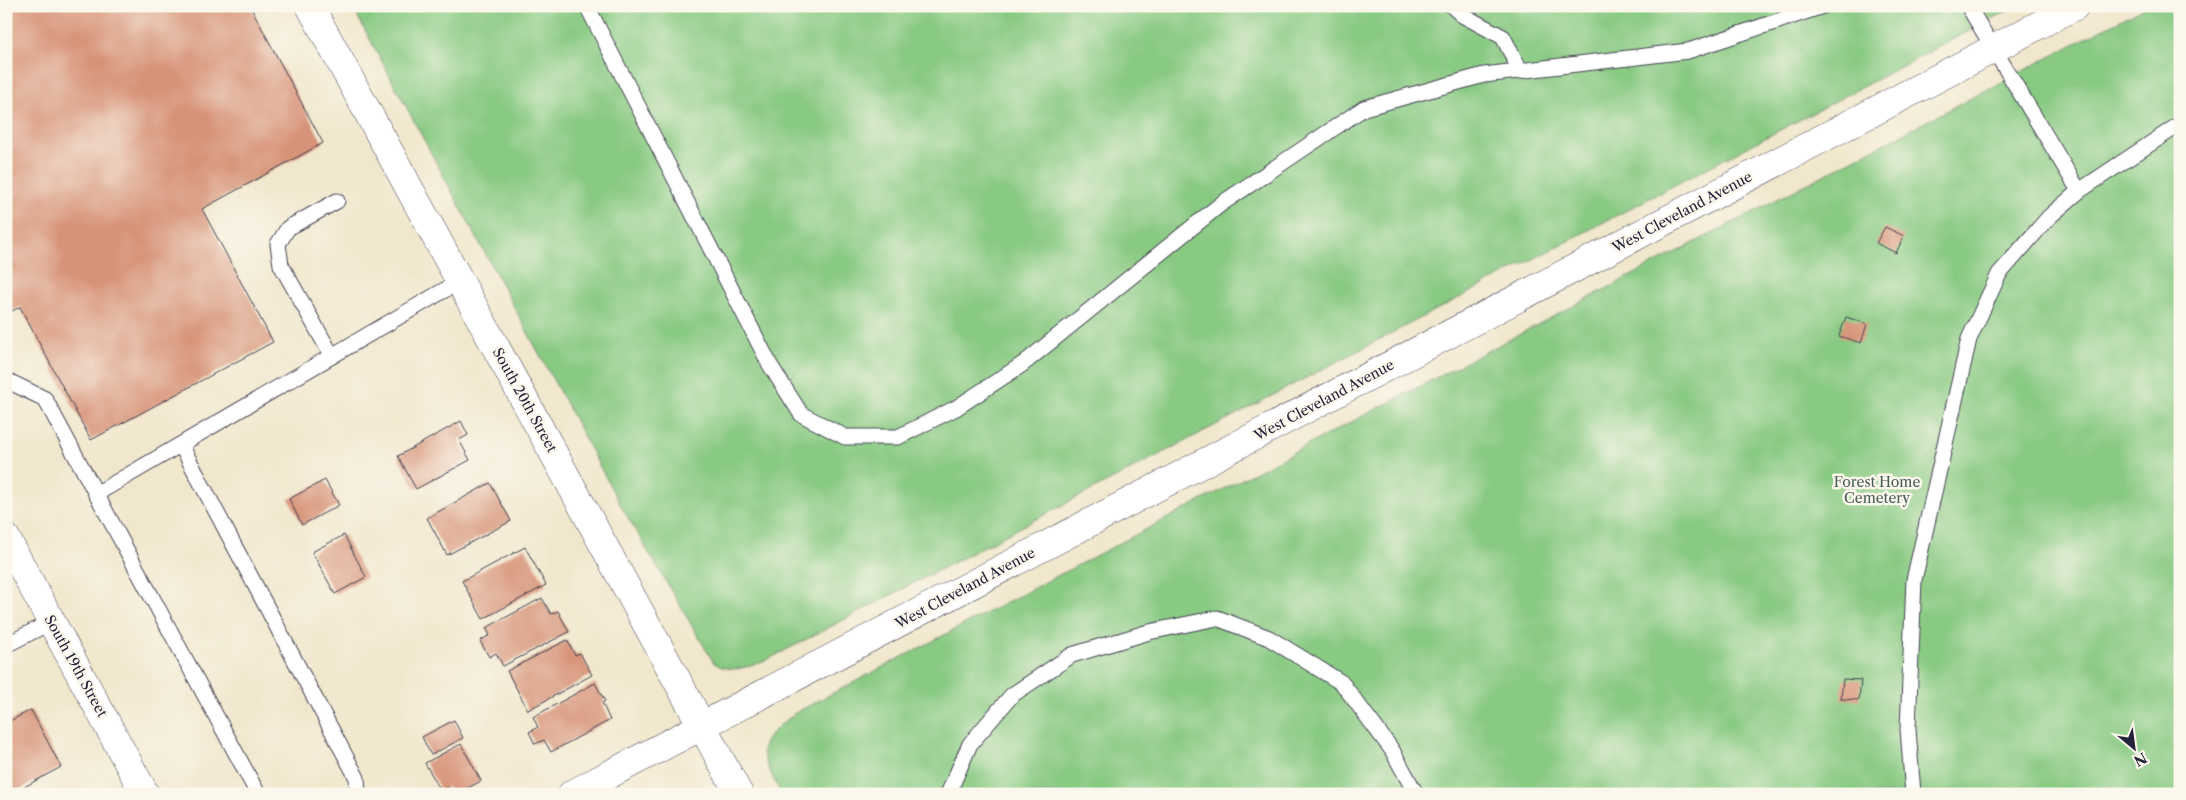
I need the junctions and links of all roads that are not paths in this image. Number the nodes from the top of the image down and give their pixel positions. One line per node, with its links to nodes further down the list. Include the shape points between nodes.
1 (310, 6): 12 (street, South 20th Street)
2 (587, 6): 8 (lane, via 770,365 801,414 845,437 898,438 956,408 1023,364 1220,204 1364,108 1484,75)
3 (1452, 6): 8 (lane, via 1503,37)
4 (1823, 6): 8 (lane, via 1688,51)
5 (1968, 6): 7 (lane)
6 (2075, 6): 7 (street, West Cleveland Avenue)
7 (1992, 49): 10 (lane); 20 (street, West Cleveland Avenue)
8 (1520, 70)
9 (2180, 124): 10 (lane)
10 (2079, 191): 28 (lane, via 2049,217 1999,274 1969,339 1914,580 1908,729)
11 (337, 201): 13 (lane, via 288,228 278,244 281,265)
12 (460, 281): 13 (lane); 20 (street, South 20th Street)
13 (332, 356): 15 (lane)
14 (6, 380): 16 (lane, via 45,399)
15 (181, 444): 16 (lane); 23 (lane, via 357,778)
16 (96, 494): 22 (lane)
17 (6, 538): 18 (street, South 19th Street)
18 (51, 622): 19 (lane); 21 (street, South 19th Street)
19 (6, 645)
20 (702, 725): 24 (street, West Cleveland Avenue); 25 (street, South 20th Street)
21 (146, 794)
22 (258, 794)
23 (358, 794)
24 (572, 794)
25 (739, 794)
26 (948, 794): 27 (lane, via 970,744 1012,695 1064,660 1149,632 1217,618 1270,638 1342,683 1392,750)
27 (1416, 794)
28 (1913, 794)

